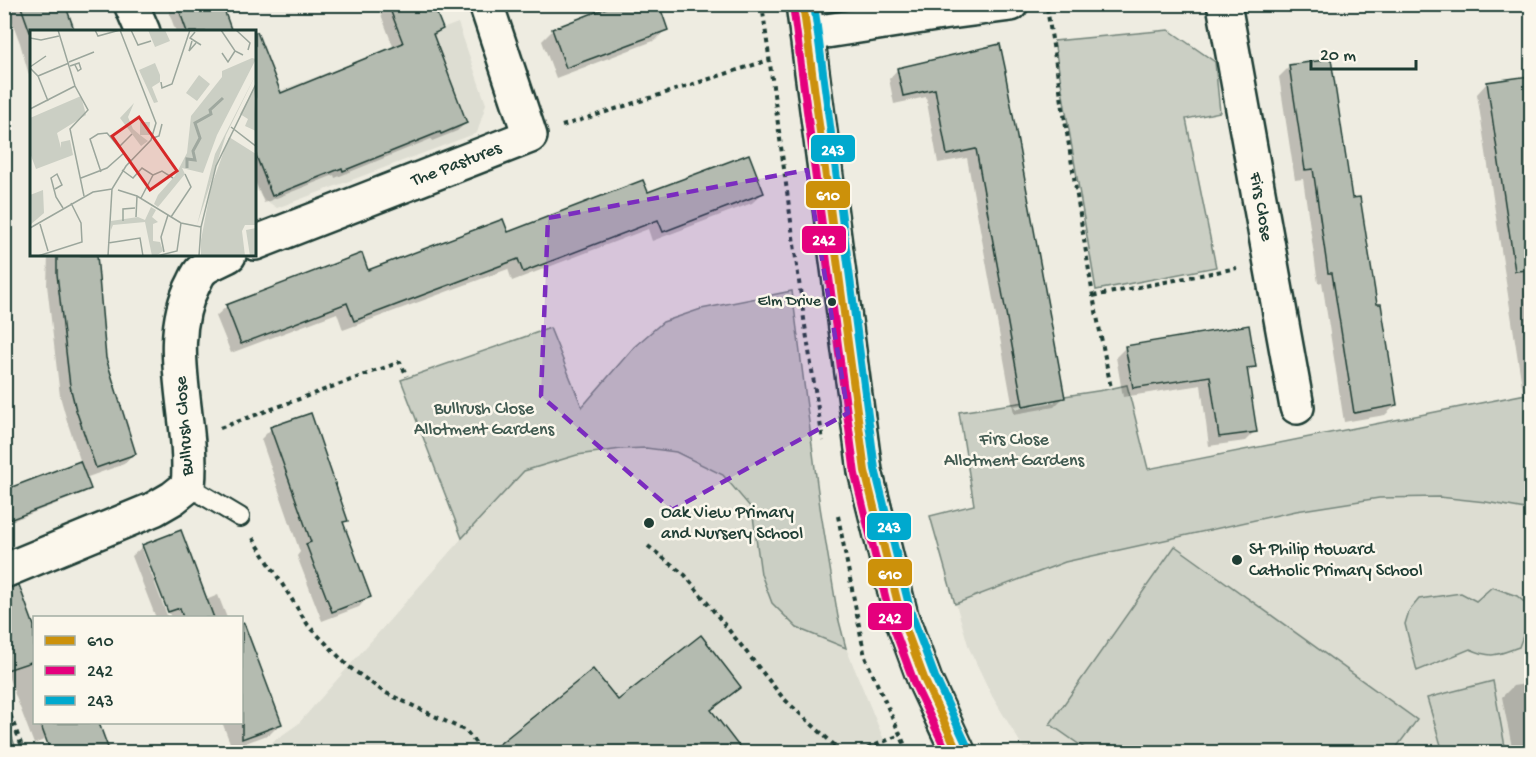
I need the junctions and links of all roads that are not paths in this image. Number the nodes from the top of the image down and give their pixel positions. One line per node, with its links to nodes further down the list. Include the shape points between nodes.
1 (131, 4): 6 (street)
2 (486, 4): 7 (street, The Pastures, via 530,136)
3 (1011, 4): 5 (street, via 942,13)
4 (1224, 4): 9 (street, Firs Close)
5 (805, 19): 13 (street, via 865,471 901,616)
6 (143, 30)
7 (256, 243)
8 (227, 256): 10 (street, Bullrush Close, via 201,270 187,296 180,333)
9 (1297, 407)
10 (189, 486): 11 (lane); 12 (street, Bullrush Close, via 154,509)
11 (240, 517)
12 (4, 571)
13 (949, 749)

